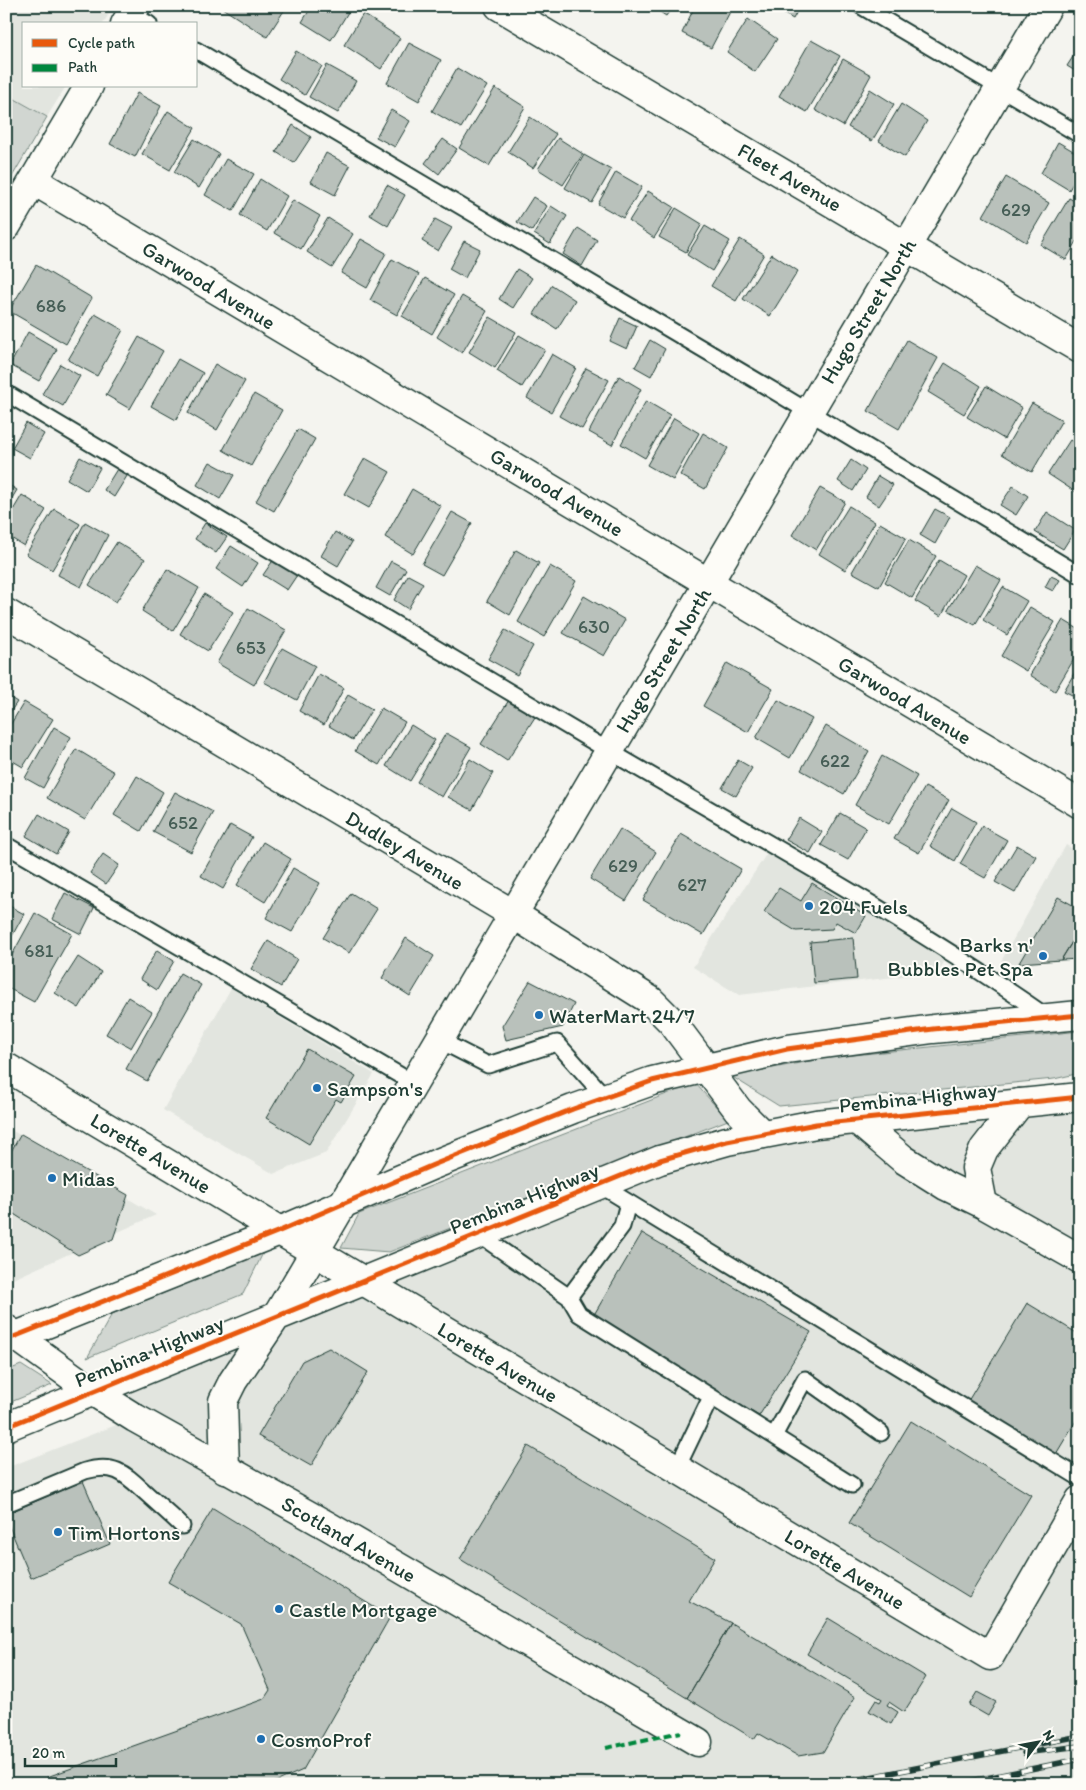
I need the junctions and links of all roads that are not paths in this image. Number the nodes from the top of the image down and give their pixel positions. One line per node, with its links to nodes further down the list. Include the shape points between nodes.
1 (499, 6): 10 (street, Fleet Avenue)
2 (861, 6): 6 (lane)
3 (1048, 6): 6 (street, Hugo Street North)
4 (198, 51): 13 (lane)
5 (88, 88): 8 (street)
6 (1000, 88): 7 (lane); 10 (street, Hugo Street North)
7 (1080, 136)
8 (34, 181): 9 (street); 15 (street, Garwood Avenue)
9 (6, 227)
10 (907, 246): 11 (street, Fleet Avenue); 13 (street, Hugo Street North)
11 (1080, 350)
12 (6, 392): 17 (lane)
13 (809, 412): 14 (lane); 15 (street, Hugo Street North)
14 (1080, 576)
15 (708, 583): 17 (street, Hugo Street North); 18 (street, Garwood Avenue)
16 (6, 613): 20 (street, Dudley Avenue)
17 (609, 751): 20 (street, Hugo Street North); 22 (lane, via 985,974)
18 (1080, 804)
19 (6, 845): 26 (lane)
20 (513, 914): 23 (street, Hugo Street North); 25 (street, Dudley Avenue, via 650,1000 672,1022)
21 (1080, 1015): 22 (street)
22 (1050, 1019): 25 (street, via 846,1040)
23 (439, 1040): 26 (street, Hugo Street North); 28 (lane, via 488,1066 557,1043)
24 (6, 1067): 36 (street, Lorette Avenue)
25 (706, 1067): 28 (street); 31 (street, Dudley Avenue, via 738,1110)
26 (413, 1083): 33 (street, Hugo Street North)
27 (1080, 1096): 29 (street, Pembina Highway)
28 (605, 1098): 33 (street)
29 (1020, 1103): 30 (street, Pembina Highway); 35 (street, via 984,1148 976,1168)
30 (857, 1120): 31 (street, Pembina Highway); 35 (street, via 903,1159)
31 (762, 1134): 32 (street, Pembina Highway, via 660,1160)
32 (600, 1185): 34 (lane); 37 (street, Pembina Highway)
33 (344, 1202): 36 (street); 38 (street, Hugo Street North)
34 (628, 1203): 41 (lane, via 622,1226); 51 (lane)
35 (983, 1204): 39 (street)
36 (282, 1230): 38 (street, Lorette Avenue); 43 (street)
37 (478, 1234): 40 (street, Pembina Highway); 41 (lane)
38 (314, 1251): 40 (street, Lorette Avenue); 42 (street, Hugo Street North)
39 (1080, 1259)
40 (361, 1280): 42 (street, Pembina Highway); 49 (street, Lorette Avenue)
41 (569, 1298): 45 (lane, via 579,1314)
42 (278, 1314): 44 (street, Pembina Highway); 50 (street, Hugo Street North, via 223,1401)
43 (10, 1335): 44 (street, Scotland Avenue)
44 (92, 1391): 46 (street, Pembina Highway); 50 (street, Scotland Avenue)
45 (711, 1397): 48 (lane); 49 (lane)
46 (6, 1427)
47 (881, 1433): 48 (lane, via 805,1379)
48 (774, 1436): 52 (lane)
49 (677, 1468): 53 (street, Lorette Avenue, via 990,1656)
50 (226, 1470): 56 (street, Scotland Avenue)
51 (1080, 1478)
52 (852, 1485)
53 (1080, 1500)
54 (6, 1504): 55 (lane, via 85,1471 114,1469 133,1480)
55 (182, 1526)
56 (698, 1742)

